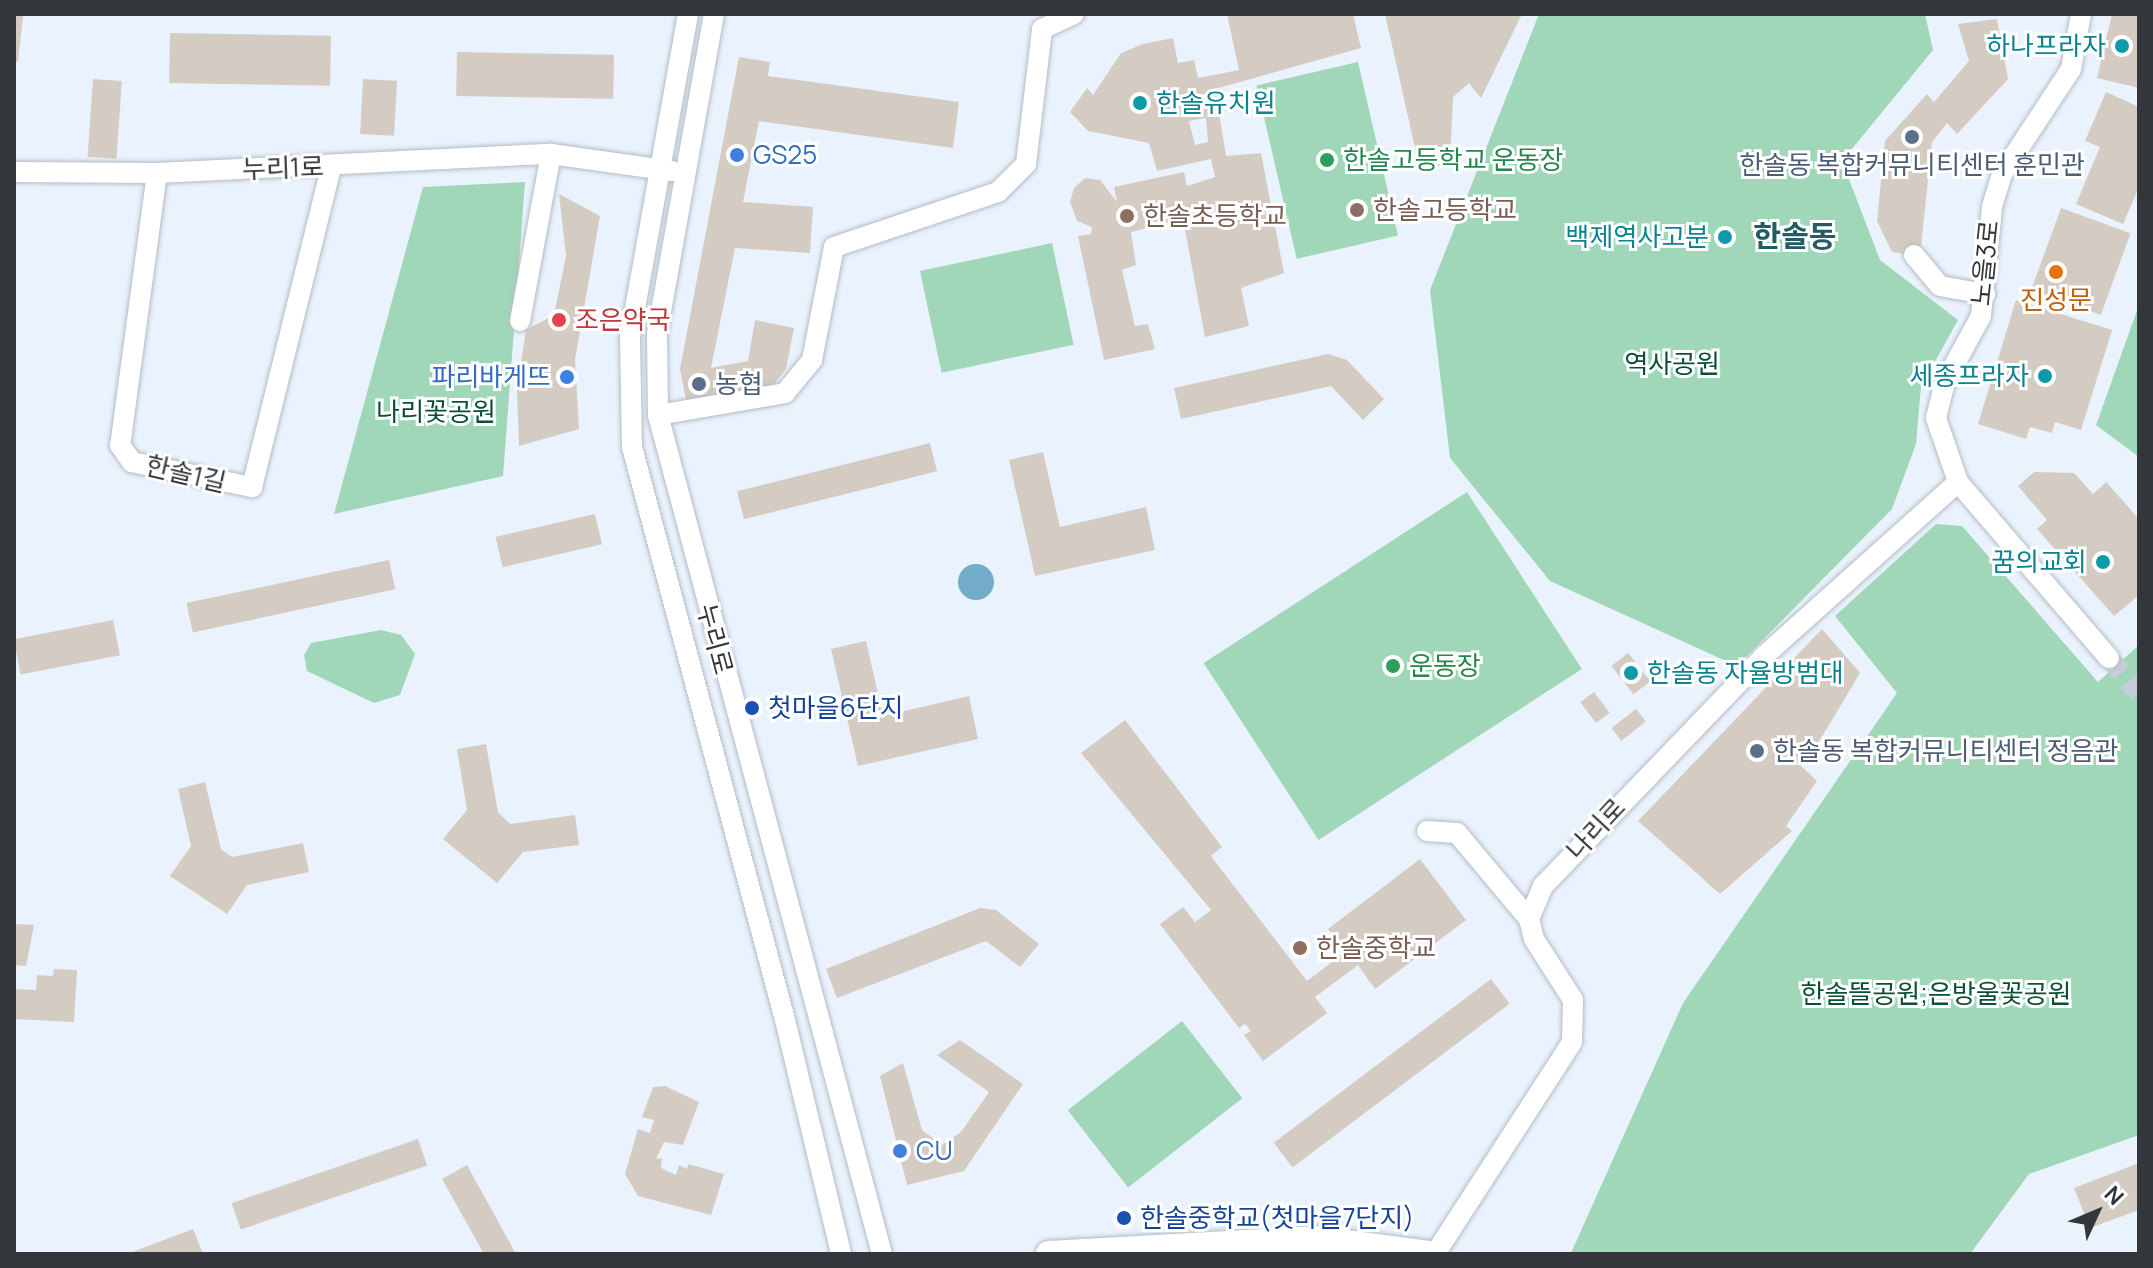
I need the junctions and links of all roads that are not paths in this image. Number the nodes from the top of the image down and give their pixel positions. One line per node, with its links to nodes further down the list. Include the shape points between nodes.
1 (688, 14): 7 (street, 누리로)
2 (714, 14): 10 (street, 누리로)
3 (1074, 14): 14 (street, via 1042,29 1026,164 998,192 834,247 812,360 785,393)
4 (2081, 14): 12 (street, 노을3로, via 2071,69 2002,174 1992,207)
5 (551, 154): 6 (street, 누리1로); 7 (street, 누리1로); 13 (street)
6 (331, 167): 9 (street, 누리1로); 9 (street, 한솔1길, via 252,487 132,462 120,445)
7 (659, 169): 10 (street, 누리1로); 19 (street, 누리로, via 630,336 632,447 785,1020)
8 (14, 172): 9 (street, 누리1로)
9 (157, 173)
10 (681, 173): 14 (street, 누리로, via 657,334)
11 (1914, 255): 12 (street, via 1940,286)
12 (1985, 294): 15 (street, 노을3로, via 1936,418)
13 (520, 321)
14 (658, 415): 20 (street, 누리로)
15 (1958, 482): 16 (street, 노을3로); 18 (street, 나리로, via 1763,657 1657,762 1543,886)
16 (2109, 658)
17 (1427, 831): 18 (street, via 1457,833)
18 (1529, 919): 22 (street, via 1534,939 1573,1000 1572,1042)
19 (841, 1254)
20 (882, 1254)
21 (1049, 1254): 22 (main road, via 1315,1239)
22 (1432, 1254)

